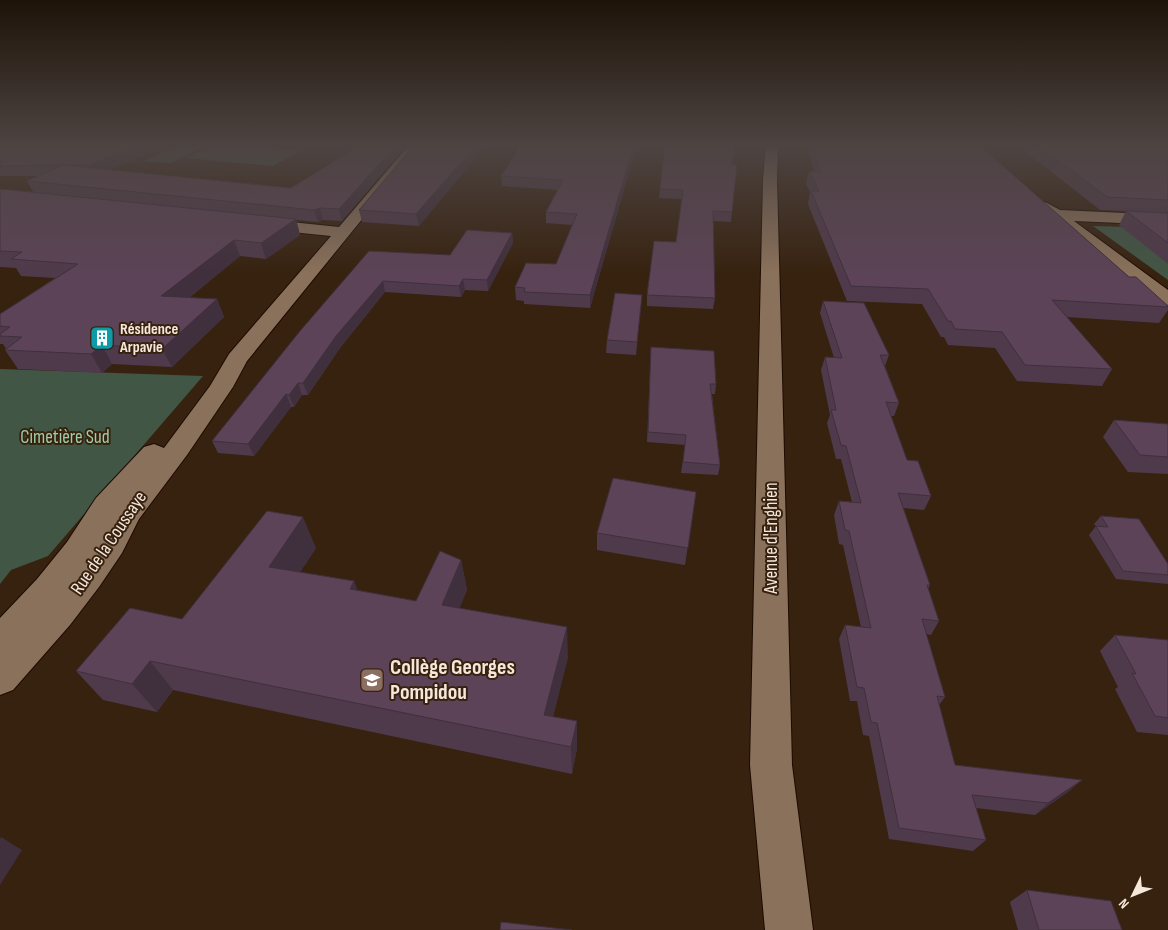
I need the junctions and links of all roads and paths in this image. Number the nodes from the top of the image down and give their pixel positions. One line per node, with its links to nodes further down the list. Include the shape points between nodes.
1 (381, 187): 7 (street, Rue de la Coussaye)
2 (770, 187): 12 (street, Avenue d'Enghien, via 771,765)
3 (1035, 200): 4 (street)
4 (1056, 215): 5 (street); 8 (street)
5 (1168, 220)
6 (245, 222): 7 (street)
7 (343, 232): 9 (street, Rue de la Coussaye, via 237,359)
8 (1168, 299)
9 (210, 402): 10 (street, Rue de la Coussaye, via 131,477 106,506 49,588); 11 (street, Rue de la Coussaye, via 126,514 111,545 87,578)
10 (0, 642)
11 (0, 678)
12 (788, 930)

